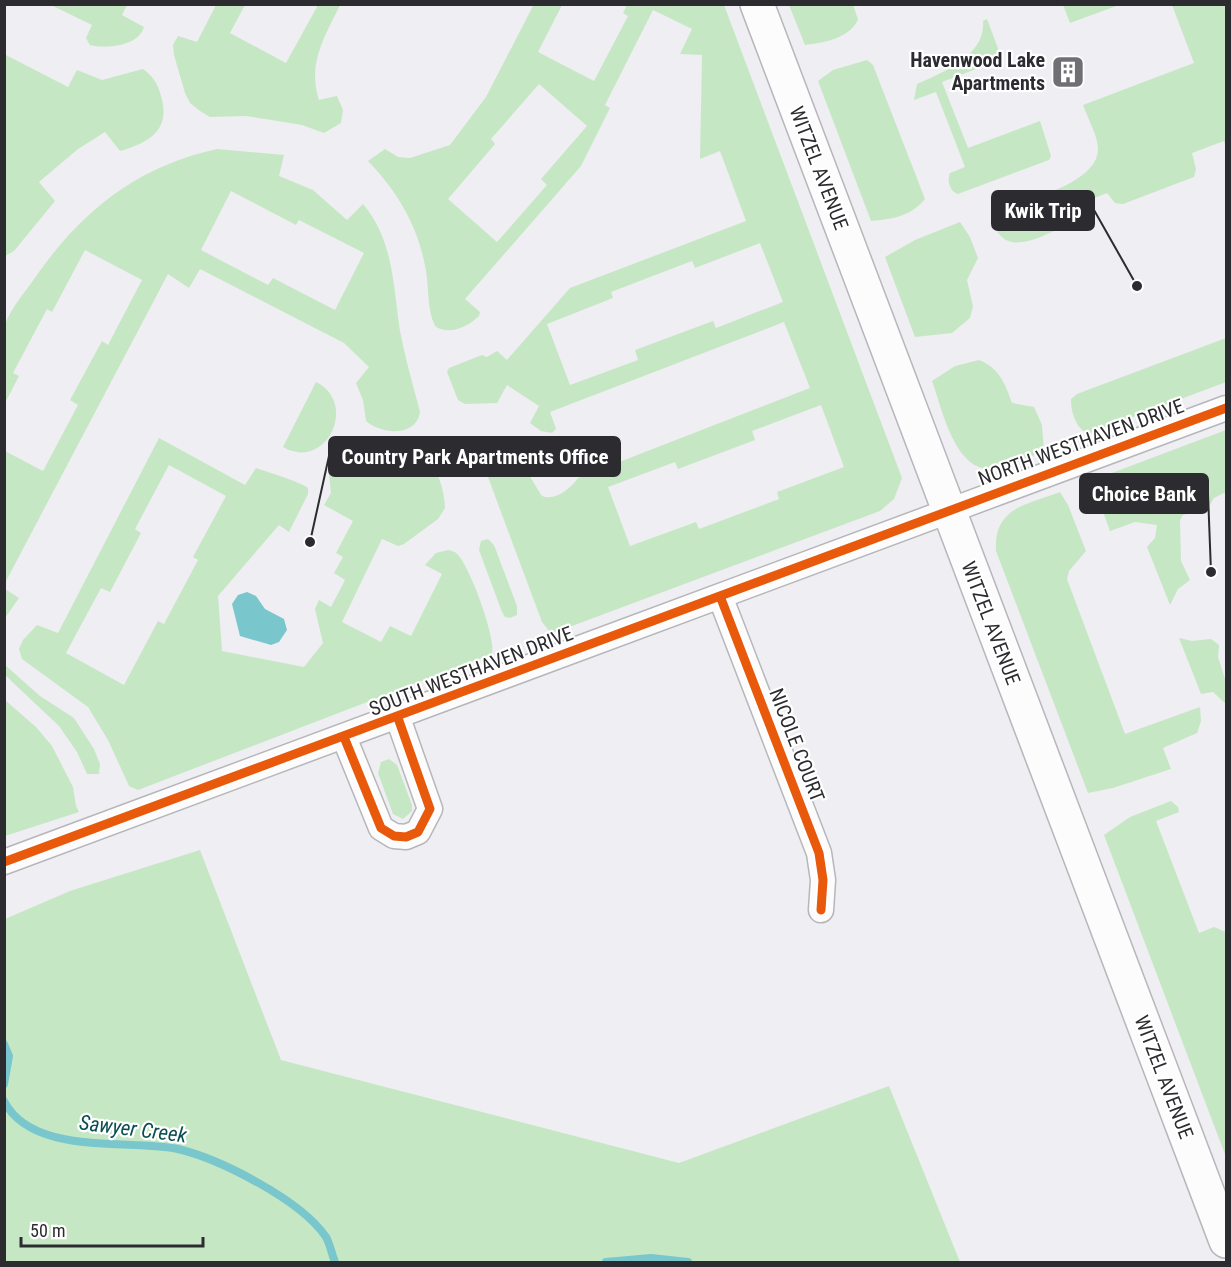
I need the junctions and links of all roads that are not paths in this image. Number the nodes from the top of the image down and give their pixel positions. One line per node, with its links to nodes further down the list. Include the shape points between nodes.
1 (757, 4): 3 (main road, WITZEL AVENUE)
2 (1227, 408): 3 (street, NORTH WESTHAVEN DRIVE)
3 (948, 510): 4 (street, SOUTH WESTHAVEN DRIVE); 9 (main road, WITZEL AVENUE)
4 (720, 596): 5 (street, SOUTH WESTHAVEN DRIVE); 8 (street, NICOLE COURT, via 819,853 823,880)
5 (398, 717): 6 (street, SOUTH WESTHAVEN DRIVE); 6 (street, via 430,809 418,832 406,837 394,836 378,824)
6 (344, 737): 7 (street, SOUTH WESTHAVEN DRIVE)
7 (4, 862)
8 (821, 910)
9 (1227, 1241)

